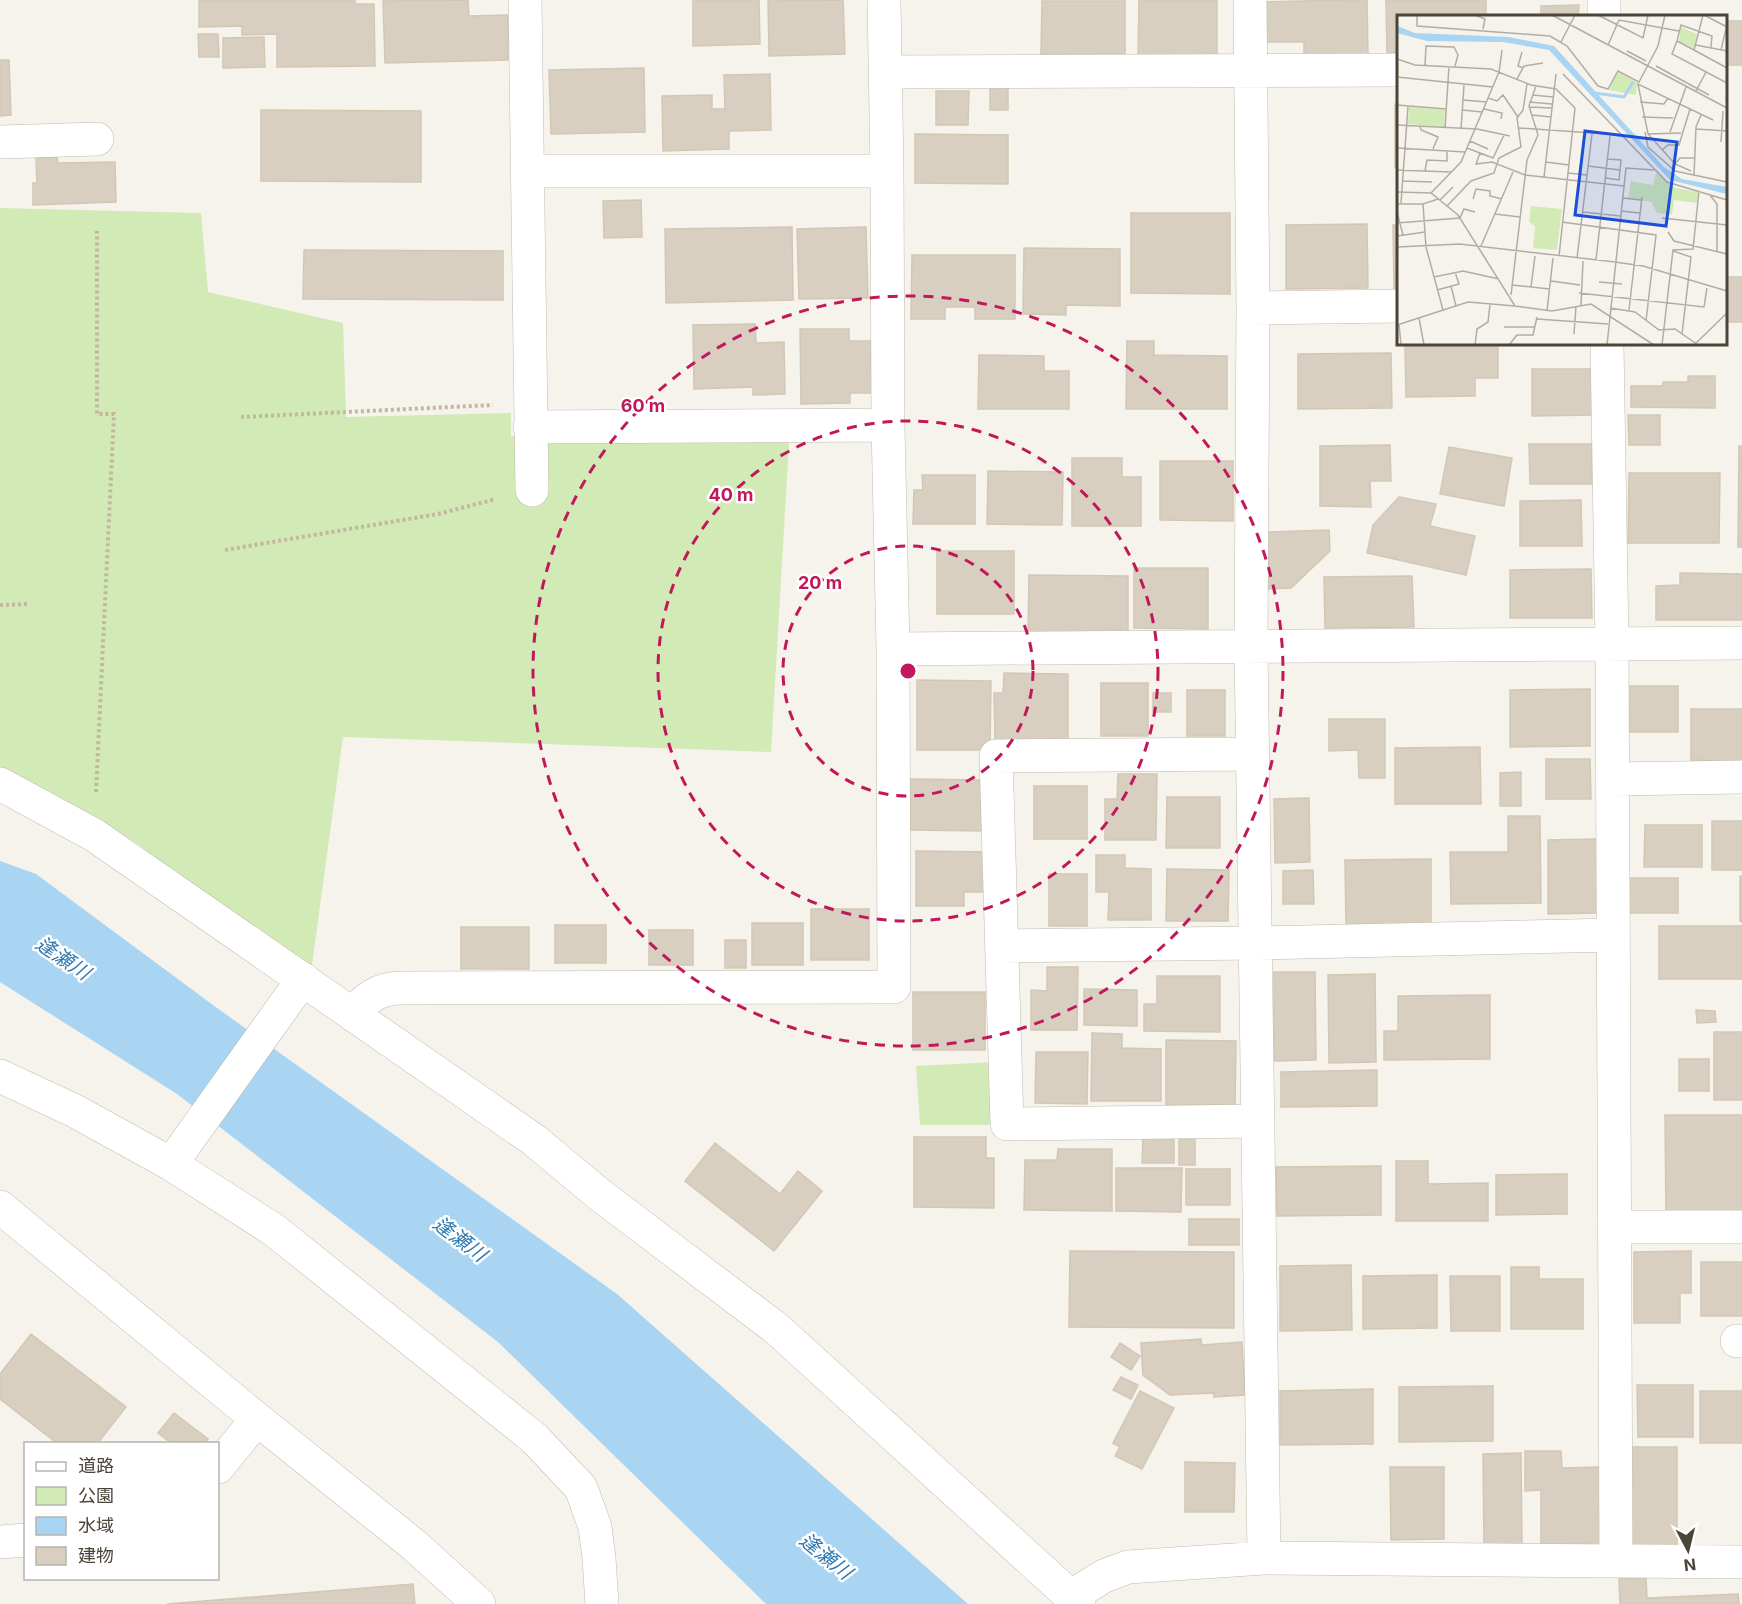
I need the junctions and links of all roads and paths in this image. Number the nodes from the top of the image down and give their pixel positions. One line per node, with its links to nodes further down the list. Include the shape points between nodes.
1 (525, 0): 9 (street)
2 (884, 0): 6 (street)
3 (1250, 0): 4 (street)
4 (1250, 69): 5 (street); 6 (street); 13 (street)
5 (1397, 70)
6 (885, 72): 10 (street)
7 (97, 139): 8 (street)
8 (0, 142)
9 (527, 171): 10 (street); 15 (street)
10 (887, 171): 17 (street)
11 (97, 231): 30 (path, via 97,414 114,414)
12 (1397, 306): 13 (street)
13 (1253, 308): 24 (street)
14 (1607, 345): 22 (street)
15 (530, 415): 16 (path); 17 (street); 18 (street)
16 (241, 417)
17 (888, 425): 25 (street)
18 (532, 490): 19 (path, via 438,514)
19 (225, 550)
20 (29, 604): 21 (path)
21 (0, 605)
22 (1612, 643): 23 (street); 24 (street); 28 (street)
23 (1742, 643)
24 (1251, 647): 25 (street); 26 (street)
25 (893, 649): 35 (street, via 894,987 399,988 379,991)
26 (1252, 754): 32 (street); 33 (street, via 996,756)
27 (1742, 777): 28 (street)
28 (1613, 779): 31 (street)
29 (0, 784): 30 (street)
30 (94, 835): 34 (street)
31 (1613, 935): 32 (street); 40 (street)
32 (1256, 943): 33 (street); 37 (street)
33 (1002, 946): 37 (street, via 1007,1124)
34 (296, 988): 35 (street); 38 (street)
35 (353, 1015): 49 (street, via 534,1140 777,1329)
36 (0, 1076): 38 (street, via 75,1111)
37 (1258, 1121): 46 (street)
38 (171, 1164): 51 (street, via 273,1230 535,1439 581,1488 595,1527)
39 (0, 1207): 42 (street)
40 (1615, 1227): 41 (street); 47 (street)
41 (1742, 1227)
42 (257, 1419): 43 (street); 50 (street, via 414,1545)
43 (219, 1466)
44 (24, 1540): 45 (street)
45 (0, 1542)
46 (1264, 1558): 47 (street); 49 (street, via 1128,1567 1104,1576)
47 (1617, 1560): 48 (street)
48 (1742, 1562)
49 (1075, 1600)
50 (479, 1604)
51 (602, 1604)

